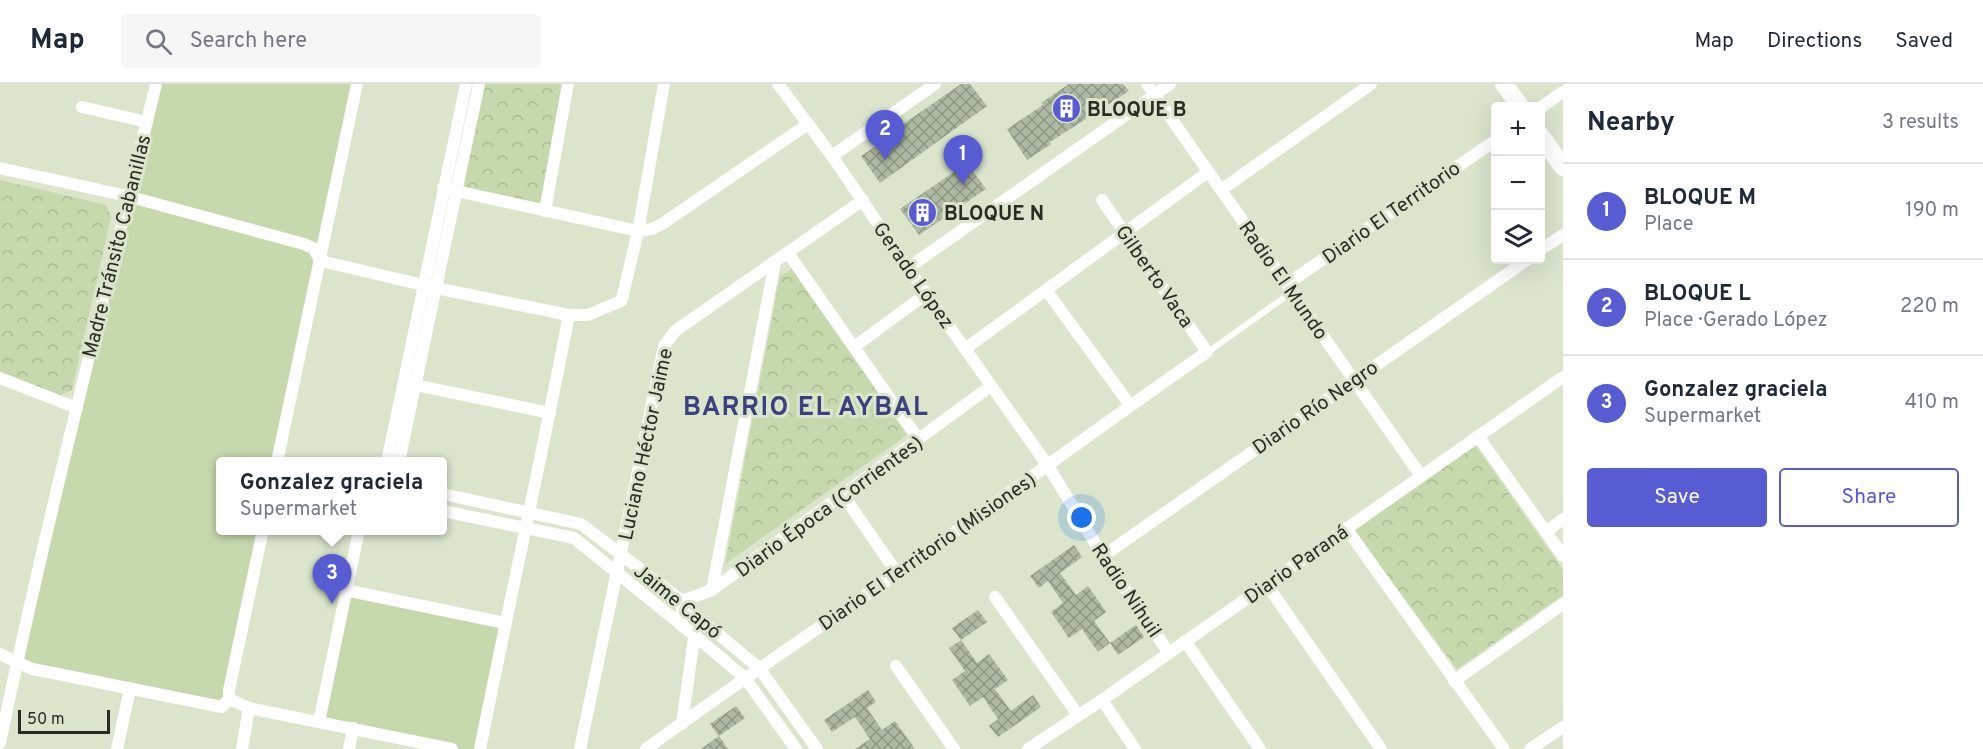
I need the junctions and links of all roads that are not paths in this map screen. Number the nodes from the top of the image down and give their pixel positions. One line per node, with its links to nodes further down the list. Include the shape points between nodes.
1 (156, 84): 18 (street, Madre Tránsito Cabanillas)
2 (357, 84): 38 (street)
3 (466, 84): 26 (street)
4 (479, 84): 28 (street)
5 (568, 84): 32 (street)
6 (664, 84): 33 (street)
7 (778, 84): 19 (street, Gerado López)
8 (935, 84): 22 (street)
9 (1147, 84): 14 (street, Radio El Mundo)
10 (1170, 84): 14 (street)
11 (1371, 84): 27 (street)
12 (1504, 84): 15 (street)
13 (1563, 92): 16 (street)
14 (1154, 95): 25 (street, Radio El Mundo); 41 (street)
15 (1517, 102)
16 (1545, 105)
17 (82, 107): 18 (street)
18 (147, 122): 29 (street, Madre Tránsito Cabanillas)
19 (808, 124): 22 (street, Gerado López); 33 (street, via 662,224)
20 (1545, 142): 24 (street)
21 (1491, 144): 44 (street, Diario El Territorio)
22 (832, 156): 30 (street, Gerado López)
23 (0, 168): 29 (street)
24 (1563, 168)
25 (1208, 172): 27 (street, Radio El Mundo); 34 (street)
26 (443, 188): 28 (street); 42 (street)
27 (1221, 190): 44 (street, Radio El Mundo)
28 (457, 191): 32 (street); 43 (street)
29 (127, 196): 38 (street, via 304,244 313,248); 57 (street, Madre Tránsito Cabanillas)
30 (863, 200): 37 (street, Luciano Héctor Jaime); 41 (street, Gerado López)
31 (1102, 200): 34 (street, Gilberto Vaca)
32 (545, 211): 33 (street)
33 (638, 231): 47 (street, via 621,301 588,315)
34 (1125, 233): 45 (street); 50 (street, Gilberto Vaca)
35 (1563, 235): 36 (street)
36 (1545, 247)
37 (788, 254): 39 (street, Luciano Héctor Jaime); 48 (street)
38 (321, 261): 42 (street); 61 (street)
39 (775, 262): 76 (street, Luciano Héctor Jaime, via 675,331 664,346); 83 (street)
40 (1521, 264): 53 (street, Diario Río Negro)
41 (908, 268): 46 (street, Gerado López)
42 (423, 284): 43 (street); 62 (street)
43 (436, 288): 47 (street); 54 (street)
44 (1290, 288): 50 (lane); 53 (street, Radio El Mundo)
45 (1046, 290): 49 (street); 56 (street)
46 (926, 294): 48 (street); 49 (street, Gerado López)
47 (569, 315): 58 (street)
48 (854, 347): 60 (street)
49 (964, 349): 55 (street, Gerado López)
50 (1207, 352): 56 (street, Diario El Territorio (Misiones))
51 (1563, 377): 59 (street, Diario Paraná)
52 (0, 378): 57 (street)
53 (1353, 380): 65 (street, Radio El Mundo); 77 (street, Diario Río Negro)
54 (416, 386): 58 (street); 63 (street)
55 (991, 386): 60 (street, Diario Época (Corrientes)); 64 (street, Gerado López)
56 (1130, 405): 64 (street, Diario El Territorio (Misiones))
57 (77, 408): 94 (street, Madre Tránsito Cabanillas)
58 (550, 413): 69 (street)
59 (1478, 436): 65 (street, Diario Paraná); 73 (street)
60 (919, 440): 67 (street, Diario Época (Corrientes))
61 (281, 457)
62 (388, 457)
63 (400, 457)
64 (1048, 466): 77 (street, Radio Nihuil); 80 (street, Diario El Territorio (Misiones))
65 (1421, 476): 72 (street, Diario Paraná)
66 (447, 495): 69 (street, Jaime Capó)
67 (843, 495): 80 (street); 83 (street, Diario Época (Corrientes))
68 (447, 512): 71 (street, Jaime Capó)
69 (530, 513): 71 (street); 76 (street, Jaime Capó, via 581,524)
70 (1563, 519): 73 (street)
71 (526, 528): 79 (street, Jaime Capó, via 574,538); 88 (street)
72 (1346, 528): 81 (street, Diario Paraná); 98 (street)
73 (1546, 532): 78 (street)
74 (262, 535): 100 (street)
75 (357, 535): 82 (street)
76 (620, 554): 79 (street, Luciano Héctor Jaime); 85 (street, Jaime Capó)
77 (1103, 555): 92 (street, Radio Nihuil)
78 (1563, 556)
79 (617, 573): 89 (street, Jaime Capó); 115 (street, Luciano Héctor Jaime)
80 (897, 573): 96 (street, Diario El Territorio (Misiones))
81 (1267, 585): 91 (street, Diario Paraná); 122 (street)
82 (345, 590): 88 (street); 104 (street)
83 (712, 590): 85 (street, Diario Época (Corrientes))
84 (995, 597): 103 (street)
85 (681, 601): 87 (street, Jaime Capó); 89 (street)
86 (1563, 604): 98 (street)
87 (699, 618): 90 (street); 96 (street, Jaime Capó)
88 (505, 623): 114 (street)
89 (682, 626): 90 (street, Jaime Capó)
90 (694, 635): 97 (street, Jaime Capó); 105 (street)
91 (1185, 641): 92 (street, Diario Paraná); 121 (street)
92 (1169, 653): 101 (street, Diario Paraná)
93 (0, 654): 94 (street)
94 (17, 661): 99 (street, via 32,669); 108 (street, Madre Tránsito Cabanillas)
95 (896, 666): 118 (street)
96 (759, 668): 97 (street, Diario El Territorio (Misiones)); 117 (street, Jaime Capó)
97 (745, 678): 105 (street, Diario El Territorio (Misiones)); 116 (street, Jaime Capó)
98 (1454, 681): 123 (street)
99 (130, 689): 100 (street, via 222,707); 110 (street)
100 (229, 699): 102 (street)
101 (1102, 700): 103 (street, Diario Paraná); 120 (street)
102 (249, 708): 104 (street); 111 (street)
103 (1078, 714): 119 (street, Diario Paraná)
104 (319, 722): 107 (street)
105 (681, 724): 109 (street, Diario El Territorio (Misiones))
106 (1563, 726): 124 (street)
107 (353, 728): 112 (street); 113 (street)
108 (0, 743)
109 (653, 747)
110 (117, 749)
111 (242, 749)
112 (349, 749)
113 (452, 749)
114 (480, 749)
115 (580, 749)
116 (796, 749)
117 (817, 749)
118 (954, 749)
119 (1028, 749)
120 (1135, 749)
121 (1260, 749)
122 (1381, 749)
123 (1504, 749)
124 (1530, 749)

